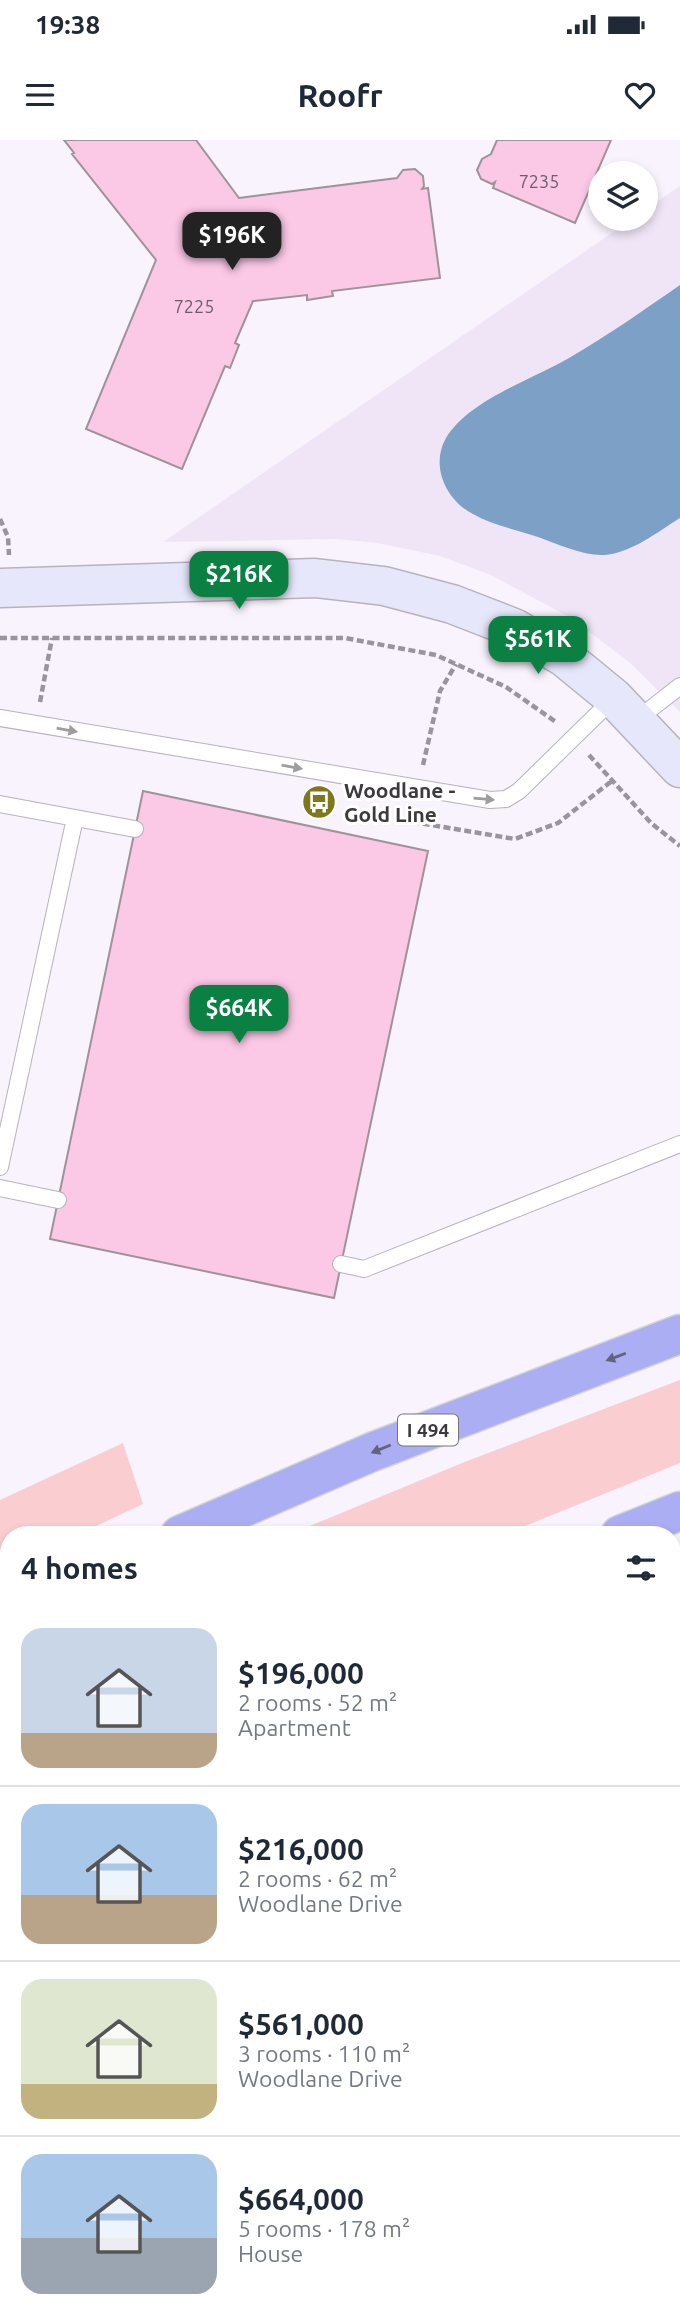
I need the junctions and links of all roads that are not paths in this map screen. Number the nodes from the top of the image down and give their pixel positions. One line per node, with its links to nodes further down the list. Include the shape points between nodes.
1 (0, 588): 3 (street, via 315,578 384,586 452,604 514,628 564,657)
2 (680, 686): 3 (lane)
3 (625, 709): 4 (lane, one-way to 3, via 490,800 506,799 519,791 574,739); 5 (street)
4 (0, 719)
5 (680, 768)
6 (0, 804): 7 (lane)
7 (75, 818): 8 (lane); 10 (lane)
8 (135, 829)
9 (680, 1144): 13 (lane, via 364,1269)
10 (0, 1167)
11 (0, 1188): 12 (lane)
12 (58, 1200)
13 (341, 1264)
14 (680, 1334): 16 (highway, I 494, one-way to 16, via 372,1452)
15 (680, 1511): 17 (highway)
16 (201, 1526)
17 (642, 1526)

